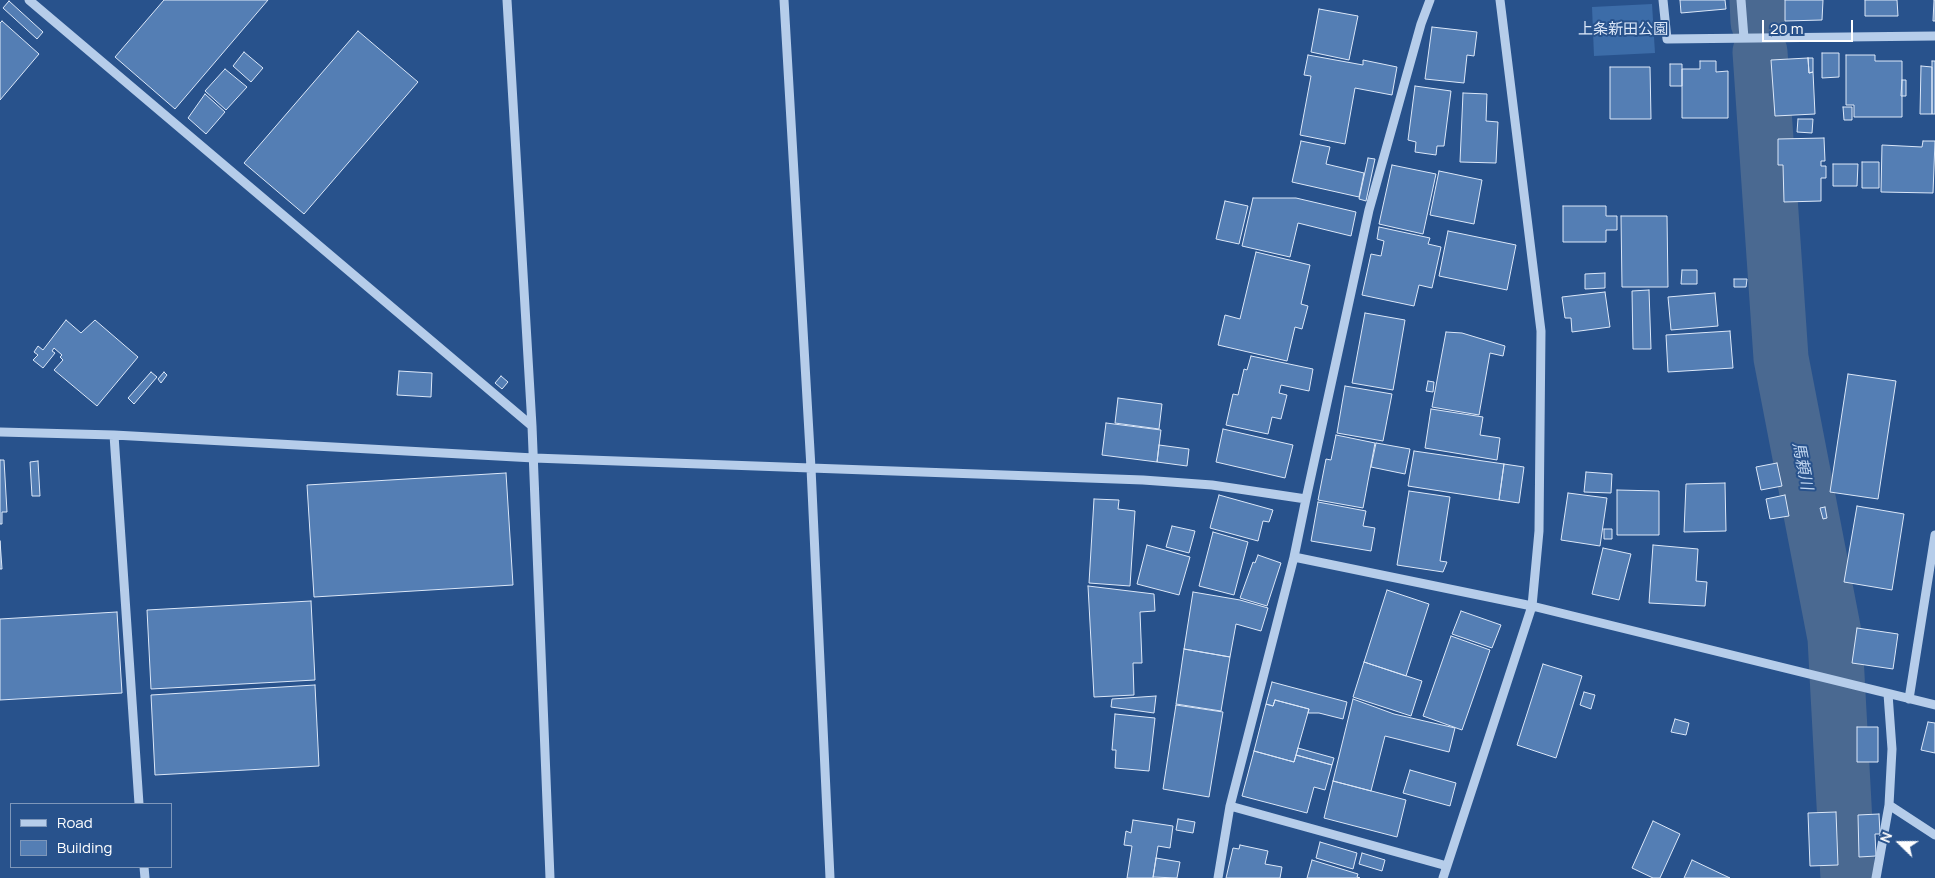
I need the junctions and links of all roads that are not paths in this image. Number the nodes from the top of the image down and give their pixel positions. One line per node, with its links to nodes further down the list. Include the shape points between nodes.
1 (29, 0): 10 (street)
2 (507, 0): 10 (street)
3 (784, 0): 14 (street)
4 (1430, 0): 15 (street, via 1369,210)
5 (1500, 0): 18 (street, via 1541,331 1539,531)
6 (1663, 0): 9 (street, via 1667,39)
7 (1741, 0): 9 (street)
8 (1935, 36): 9 (street)
9 (1744, 38)
10 (532, 426): 13 (street)
11 (0, 432): 12 (street)
12 (114, 436): 13 (street); 22 (street)
13 (534, 458): 14 (street); 27 (street)
14 (811, 468): 15 (street, via 1144,480 1212,485); 28 (street)
15 (1306, 499): 17 (street)
16 (1935, 535): 20 (street)
17 (1294, 557): 18 (street); 24 (street)
18 (1532, 606): 19 (street); 26 (street)
19 (1888, 694): 20 (street); 23 (street, via 1892,750)
20 (1909, 699): 21 (street)
21 (1935, 705)
22 (140, 803)
23 (1889, 805): 25 (street); 31 (street)
24 (1230, 806): 26 (street); 29 (street)
25 (1935, 835)
26 (1447, 866): 30 (street)
27 (550, 878)
28 (830, 878)
29 (1218, 878)
30 (1444, 878)
31 (1876, 878)

